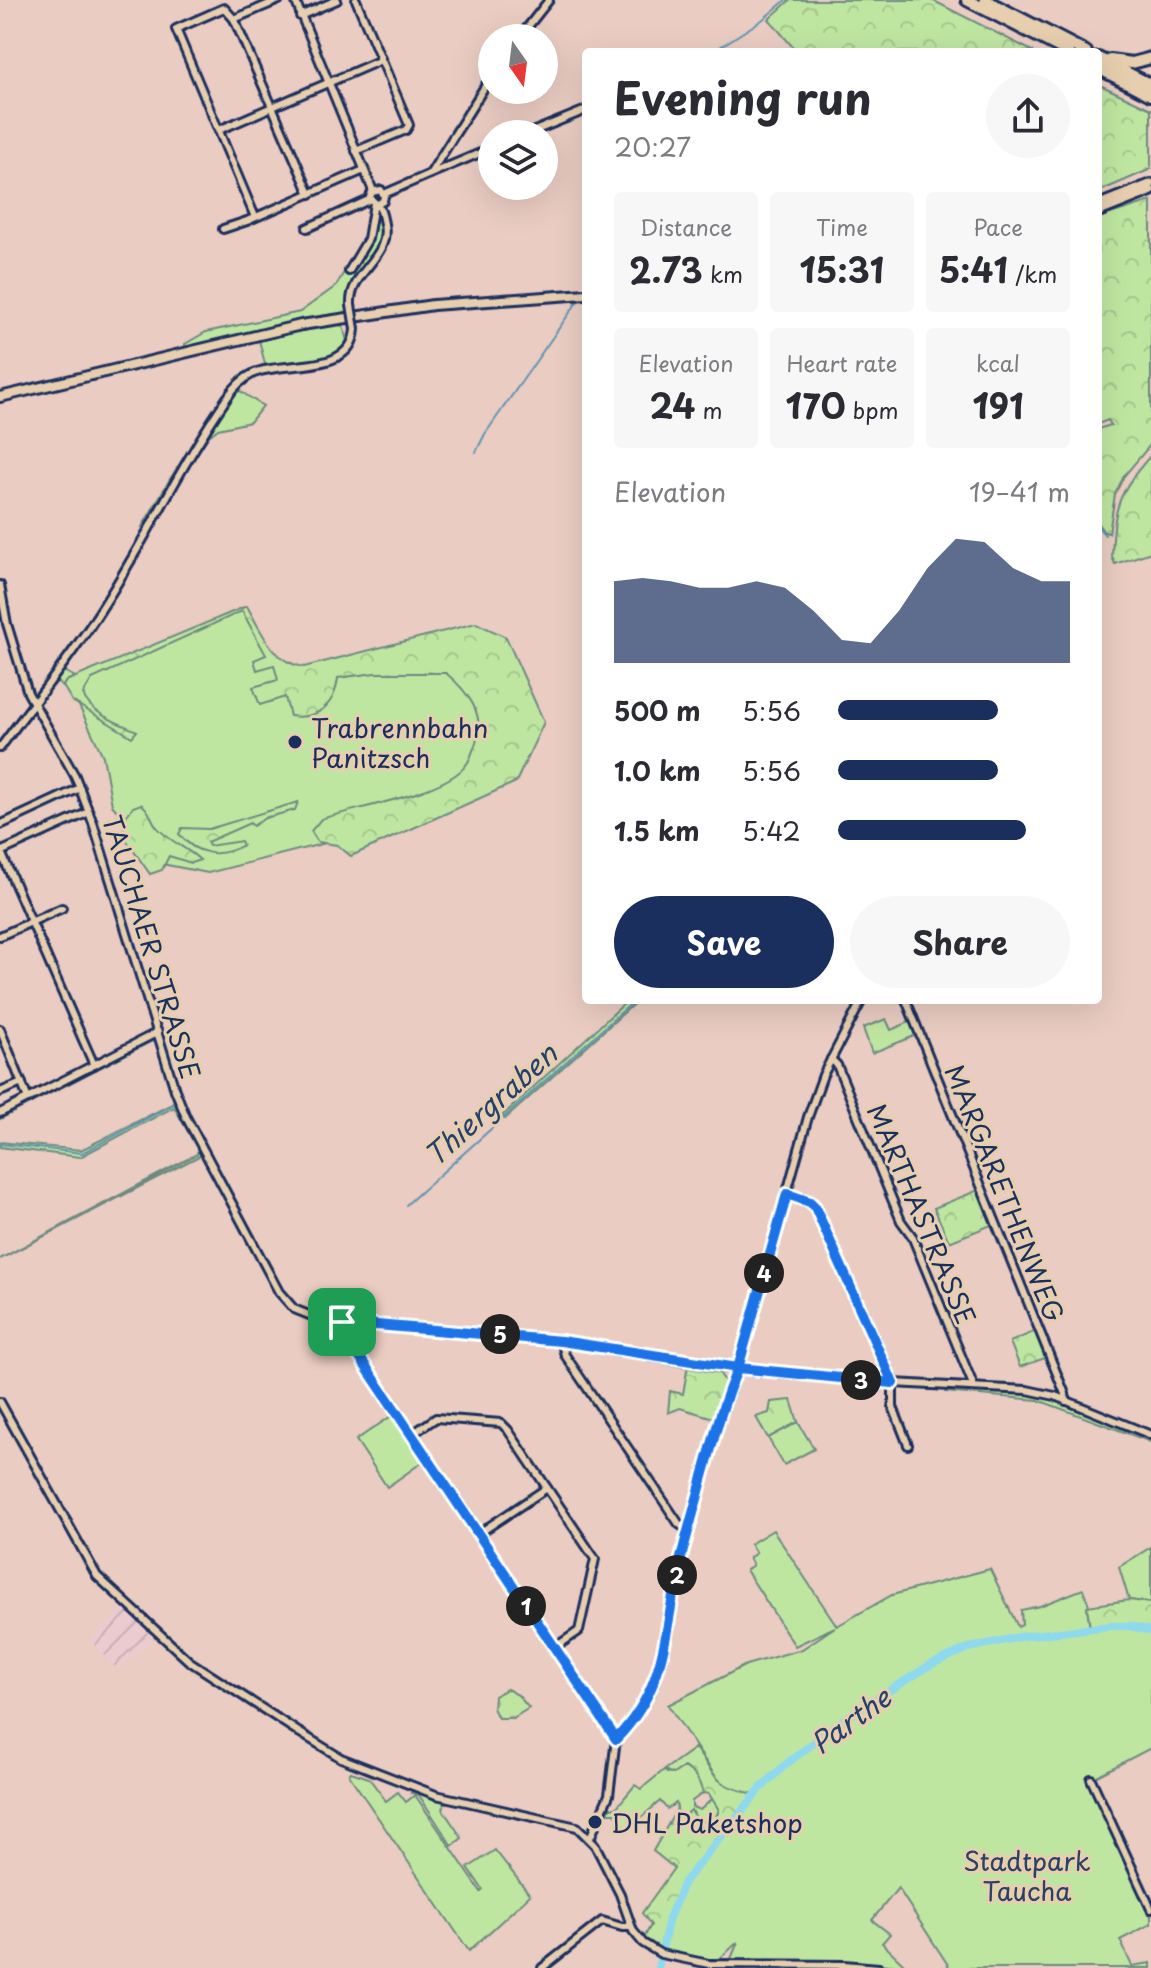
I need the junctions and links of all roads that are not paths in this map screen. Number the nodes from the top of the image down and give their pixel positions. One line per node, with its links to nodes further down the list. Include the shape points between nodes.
1 (279, 0): 9 (street)
2 (295, 0): 8 (street)
3 (337, 0): 8 (street)
4 (356, 0): 15 (street)
5 (549, 0): 10 (street)
6 (967, 0): 11 (highway)
7 (985, 0): 12 (highway)
8 (300, 16): 18 (street)
9 (234, 19): 22 (street); 25 (street, via 224,8 176,29)
10 (531, 24)
11 (1060, 48)
12 (1078, 48)
13 (1151, 58): 14 (highway, via 1132,63)
14 (1102, 59)
15 (381, 60): 18 (street); 26 (street, via 409,128)
16 (1102, 60): 19 (highway)
17 (1102, 70): 20 (highway)
18 (329, 84): 22 (street); 26 (street)
19 (1151, 85)
20 (1151, 95)
21 (478, 97): 29 (street)
22 (272, 107): 25 (street); 33 (street)
23 (582, 112): 24 (street)
24 (558, 121)
25 (219, 130): 38 (street)
26 (356, 151): 28 (street)
27 (478, 154): 29 (street)
28 (364, 170): 31 (street); 33 (street)
29 (430, 174): 34 (street)
30 (1151, 184): 36 (main road)
31 (373, 191): 34 (street); 35 (street)
32 (1151, 191): 37 (main road)
33 (310, 194): 38 (street)
34 (384, 194): 35 (street, via 383,201)
35 (374, 202): 39 (street); 41 (street, via 368,239); 45 (street, bridge, via 385,228 383,244 355,281 350,347 338,358 257,372 232,391 100,612)
36 (1102, 203)
37 (1102, 210)
38 (255, 217): 40 (street)
39 (307, 228)
40 (223, 229)
41 (349, 271)
42 (582, 294): 43 (main road, via 433,305 301,325)
43 (2, 395)
44 (0, 585): 45 (street, TAUCHAER STRASSE)
45 (33, 702): 46 (street); 47 (street, TAUCHAER STRASSE)
46 (0, 748)
47 (80, 788): 48 (street, TAUCHAER STRASSE); 49 (street)
48 (89, 812): 50 (street); 57 (street, TAUCHAER STRASSE)
49 (0, 825)
50 (0, 851): 52 (street)
51 (62, 908): 52 (street)
52 (31, 922): 53 (street); 59 (street)
53 (0, 936)
54 (860, 1004): 58 (street)
55 (908, 1004): 70 (street, MARGARETHENWEG)
56 (0, 1029): 60 (street)
57 (158, 1032): 59 (street); 65 (street, TAUCHAER STRASSE, via 186,1117 270,1277 294,1309)
58 (831, 1059): 64 (street); 69 (street, MARTHASTRASSE)
59 (94, 1065): 62 (street)
60 (22, 1083): 61 (street); 62 (street)
61 (0, 1092)
62 (28, 1099): 63 (street)
63 (0, 1113)
64 (787, 1194): 67 (street); 68 (street, via 815,1207)
65 (342, 1322): 66 (street); 72 (street, via 346,1337)
66 (561, 1341): 67 (street); 76 (street, via 573,1367)
67 (738, 1368): 68 (street); 76 (street)
68 (893, 1383): 69 (street); 74 (street, via 893,1407)
69 (974, 1387): 70 (street, via 1036,1391)
70 (1066, 1401): 73 (street)
71 (0, 1402): 81 (street, via 97,1576 189,1661 328,1751 436,1795 567,1823)
72 (411, 1435): 75 (street, via 436,1418 501,1423); 77 (street)
73 (1151, 1435)
74 (908, 1445)
75 (547, 1488): 77 (street); 78 (street, via 595,1559 579,1631)
76 (688, 1530): 79 (street, via 650,1694)
77 (478, 1534): 78 (street)
78 (554, 1648): 79 (street)
79 (616, 1739): 81 (street, via 609,1795)
80 (1091, 1779): 82 (street)
81 (590, 1838): 83 (street, via 620,1894)
82 (1151, 1909)
83 (630, 1927): 84 (street, via 643,1943 668,1957); 85 (street, via 602,1921)
84 (709, 1966): 86 (street)
85 (542, 1968)
86 (879, 1968)

